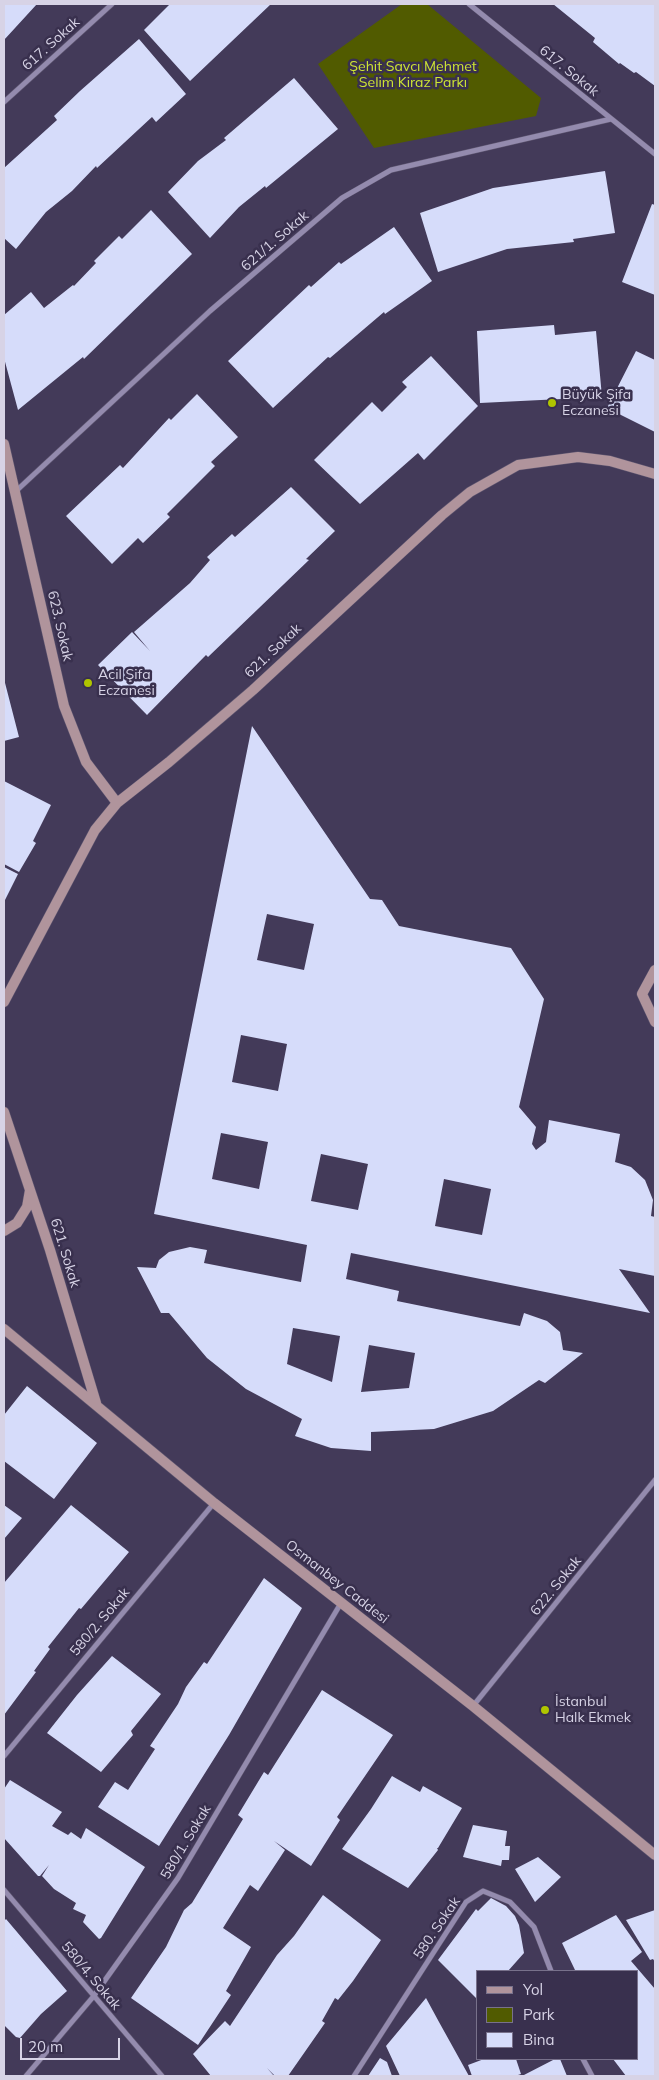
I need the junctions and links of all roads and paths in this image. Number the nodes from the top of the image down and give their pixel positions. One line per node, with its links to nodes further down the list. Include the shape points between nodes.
1 (112, 4): 3 (street, 617. Sokak)
2 (469, 4): 4 (street, 617. Sokak)
3 (4, 102)
4 (611, 120): 5 (street, 617. Sokak); 8 (street, 621/1. Sokak, via 391,170 342,198 210,311)
5 (655, 154)
6 (4, 444): 8 (street, 623. Sokak)
7 (655, 474): 9 (street, 621. Sokak, via 610,461 578,457 518,465 488,481 442,515 253,690)
8 (15, 492): 9 (street, 623. Sokak, via 64,706 86,762)
9 (117, 802): 11 (street, 621. Sokak, via 95,830)
10 (655, 970): 12 (street, via 642,994)
11 (4, 1002)
12 (655, 1022)
13 (4, 1112): 14 (street, 621. Sokak)
14 (30, 1190): 15 (street, via 27,1207 17,1223); 17 (street, 621. Sokak)
15 (4, 1231)
16 (4, 1329): 17 (street, Osmanbey Caddesi)
17 (96, 1403): 19 (street, Osmanbey Caddesi)
18 (655, 1480): 21 (street, 622. Sokak)
19 (214, 1503): 20 (street, Osmanbey Caddesi); 22 (street, 580/2. Sokak)
20 (341, 1602): 21 (street, Osmanbey Caddesi); 26 (street, 580/1. Sokak, via 178,1878)
21 (473, 1706): 23 (street, Osmanbey Caddesi)
22 (4, 1756)
23 (655, 1856)
24 (4, 1890): 26 (street, 580/4. Sokak)
25 (551, 1970): 30 (street, 580. Sokak, via 534,1927 510,1902 483,1891 466,1902)
26 (93, 1997): 28 (street, 580/1. Sokak); 29 (street, 580/4. Sokak)
27 (584, 2060): 31 (street)
28 (26, 2076)
29 (162, 2076)
30 (354, 2076)
31 (592, 2076)

